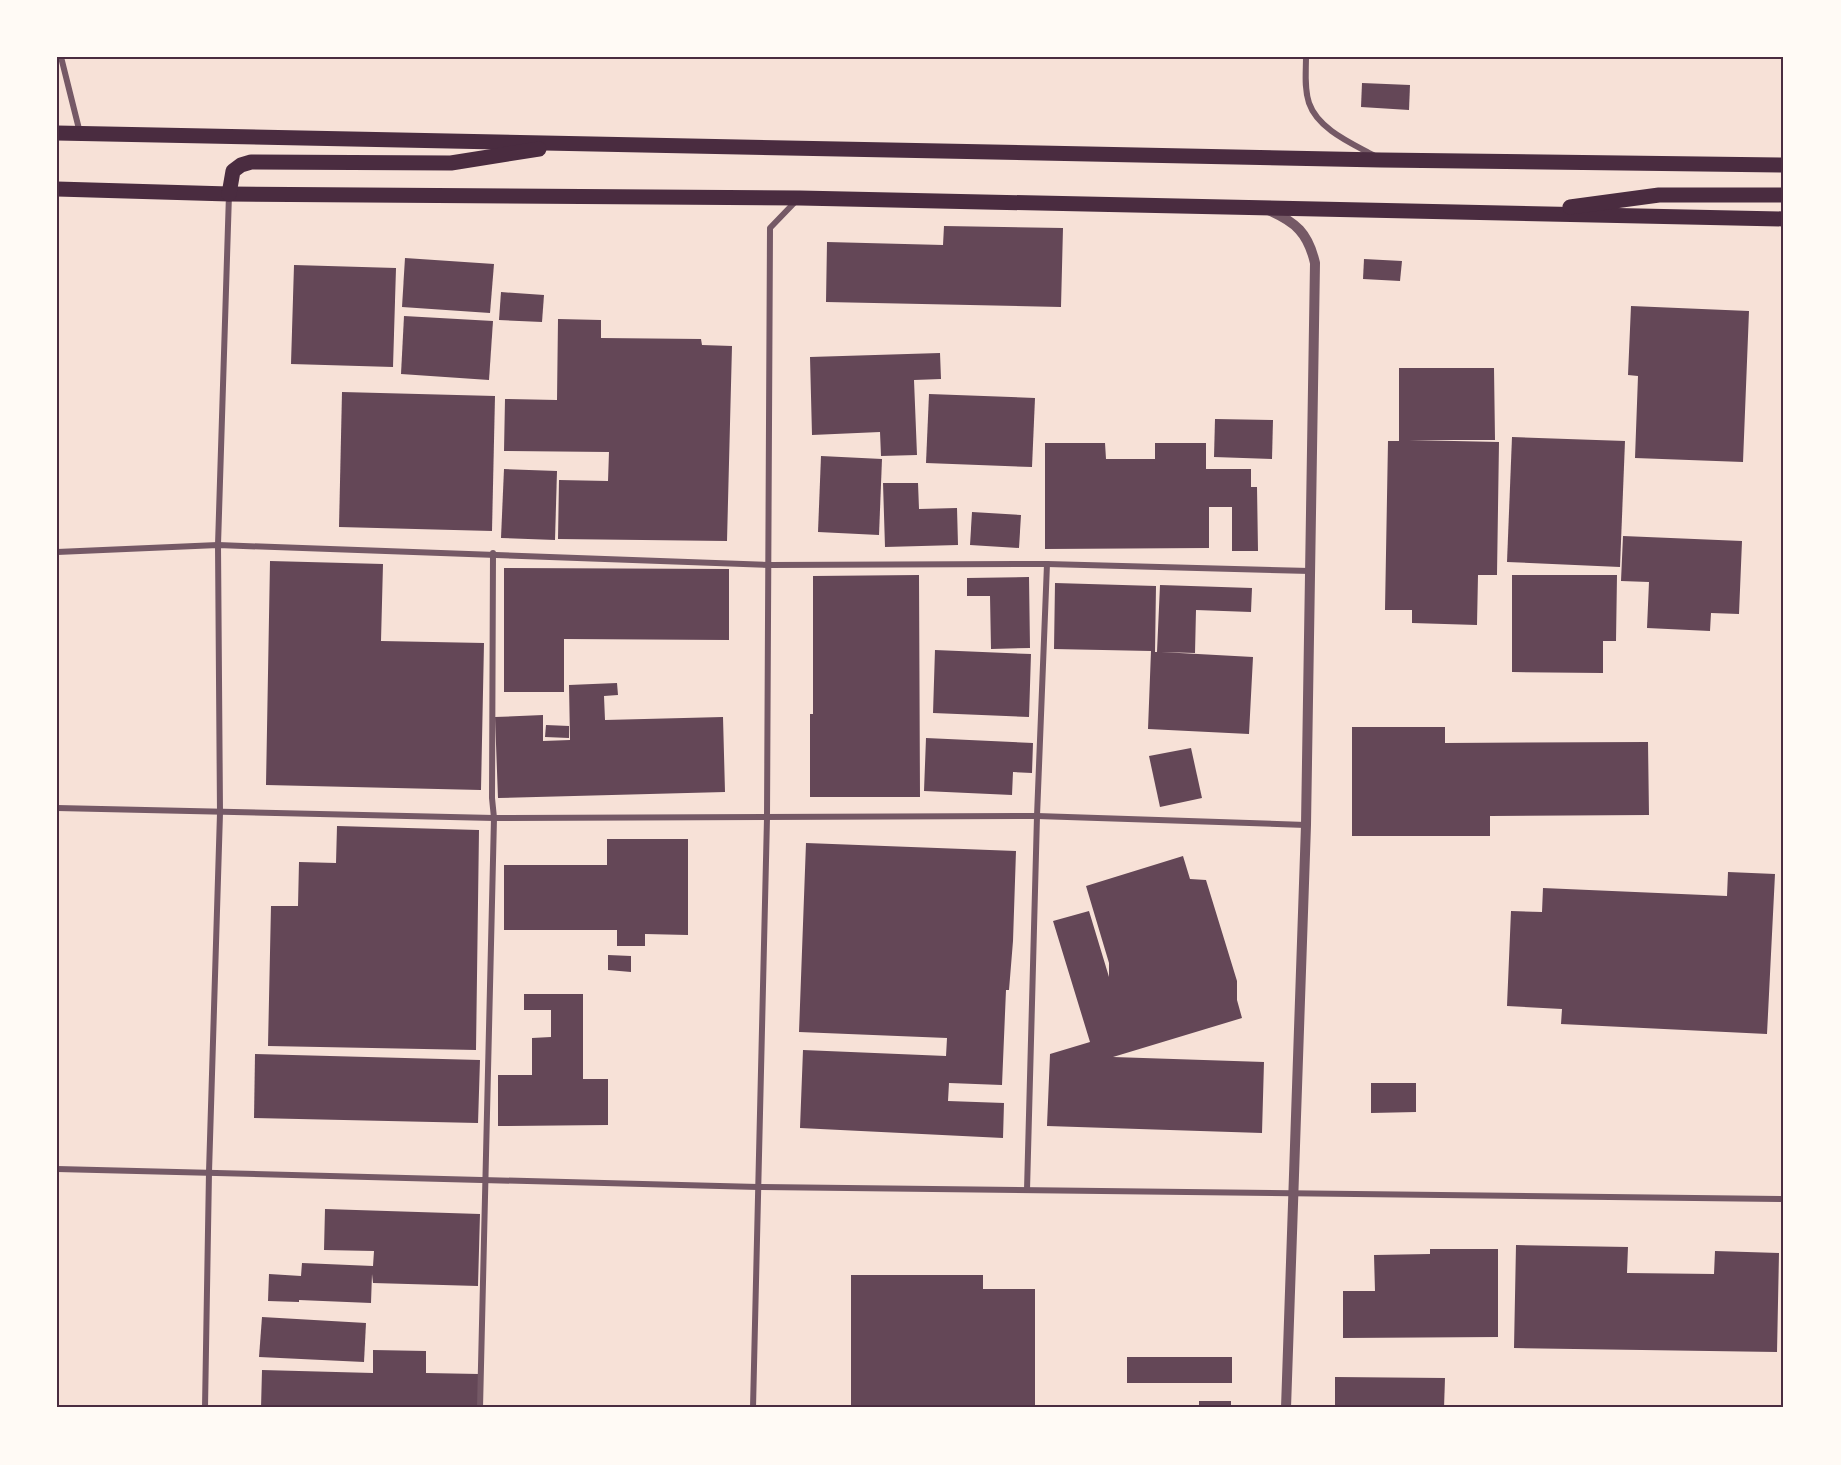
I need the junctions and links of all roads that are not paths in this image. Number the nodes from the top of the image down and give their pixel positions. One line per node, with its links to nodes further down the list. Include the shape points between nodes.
1 (61, 57): 4 (street)
2 (1306, 57): 6 (street, via 1310,105 1320,121)
3 (57, 133): 4 (main road)
4 (80, 133): 5 (main road)
5 (578, 142): 6 (main road); 9 (main road, via 451,163 251,162 233,171)
6 (1381, 160): 7 (main road)
7 (1779, 164)
8 (57, 189): 9 (main road)
9 (229, 194): 11 (main road); 15 (street)
10 (1784, 195): 13 (main road, via 1659,195)
11 (800, 198): 12 (main road); 19 (street, via 770,228)
12 (1263, 208): 13 (main road); 20 (street, via 1288,218 1302,231 1311,245 1315,263)
13 (1522, 213): 14 (main road)
14 (1784, 219)
15 (218, 545): 16 (street); 17 (street); 22 (street)
16 (57, 552)
17 (493, 554): 19 (street); 24 (street)
18 (1047, 564): 19 (street); 20 (street); 23 (street)
19 (770, 565): 25 (street)
20 (1310, 571): 26 (street)
21 (57, 808): 22 (street)
22 (220, 813): 24 (street); 28 (street)
23 (1037, 816): 25 (street); 26 (street); 31 (street)
24 (494, 818): 25 (street); 29 (street)
25 (767, 818): 30 (street)
26 (1306, 825): 32 (street)
27 (57, 1169): 28 (street)
28 (209, 1172): 29 (street); 34 (street)
29 (486, 1181): 30 (street); 35 (street)
30 (758, 1187): 31 (street); 36 (street)
31 (1027, 1190): 32 (street)
32 (1293, 1193): 33 (street); 37 (street)
33 (1784, 1199)
34 (205, 1408)
35 (480, 1408)
36 (753, 1408)
37 (1286, 1408)

